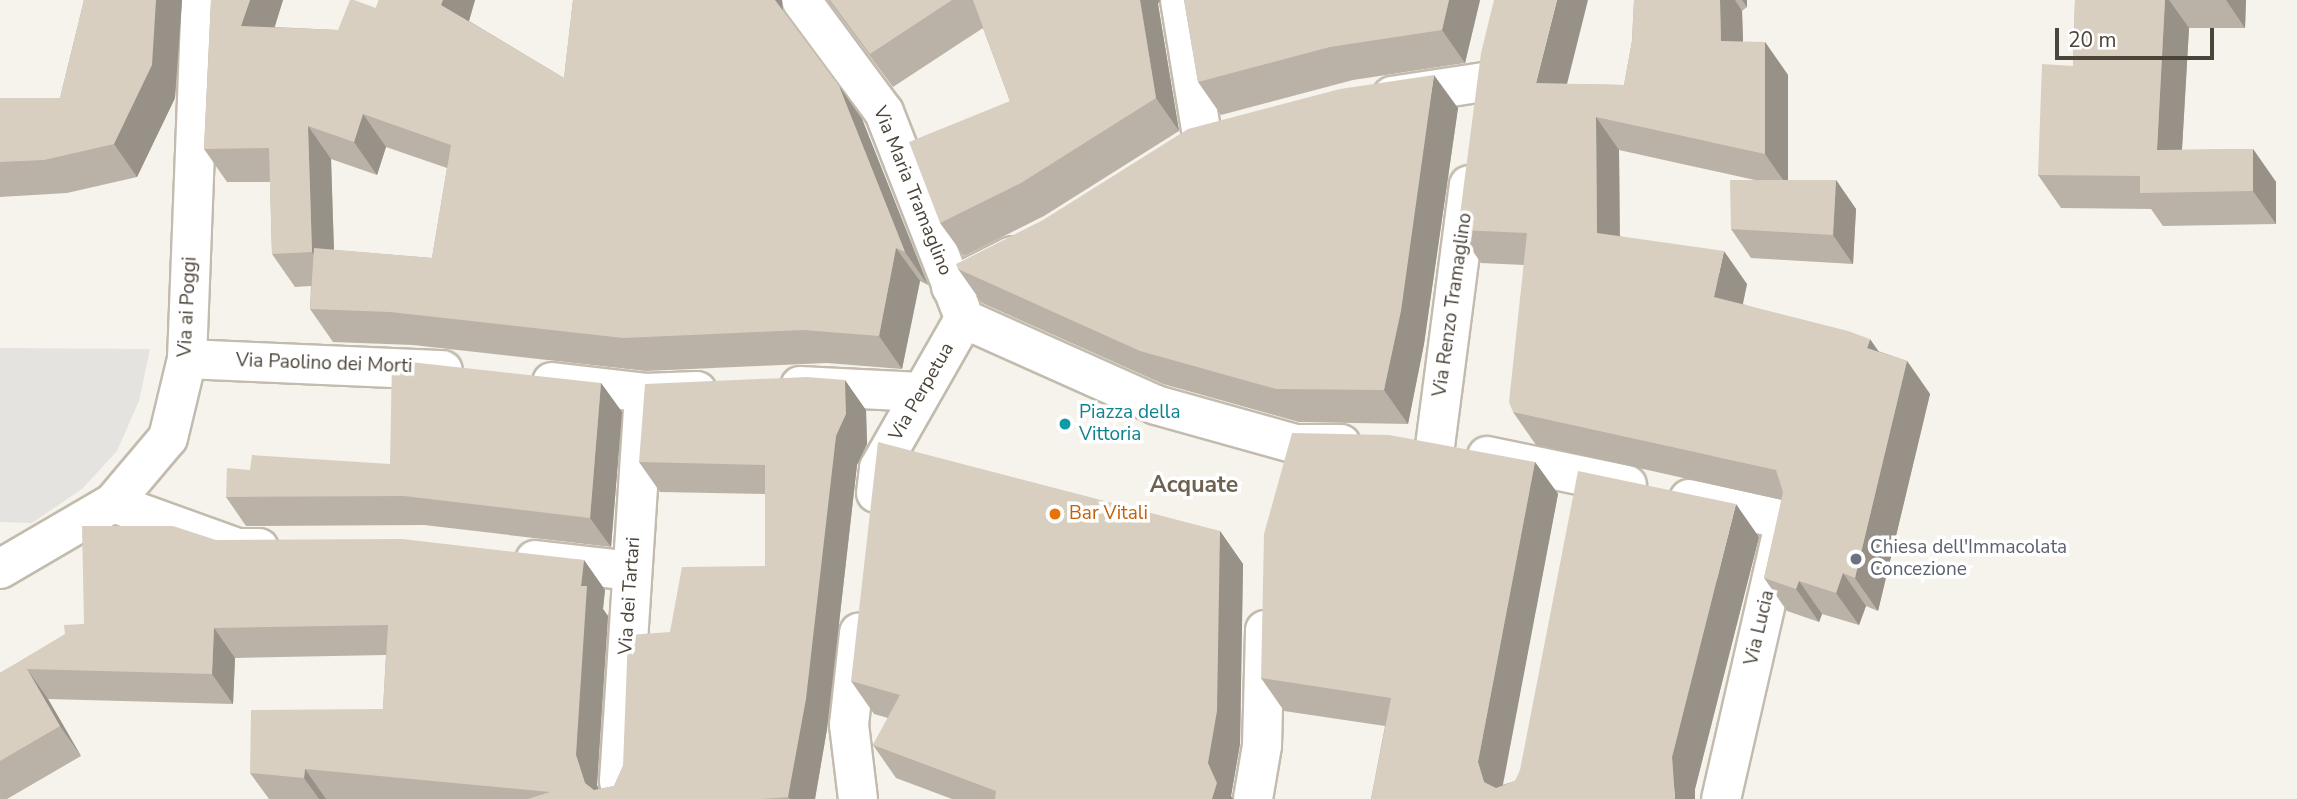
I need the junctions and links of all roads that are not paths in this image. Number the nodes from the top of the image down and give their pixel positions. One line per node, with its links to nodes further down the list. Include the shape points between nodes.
1 (201, 0): 12 (street, Via ai Poggi)
2 (801, 0): 11 (street, Via Maria Tramaglino, via 884,111)
3 (1180, 0): 8 (street)
4 (1492, 43): 5 (street, Via Renzo Tramaglino)
5 (1483, 82): 6 (street); 18 (street, Via Renzo Tramaglino)
6 (1359, 102)
7 (1242, 131): 8 (street)
8 (1203, 142): 9 (street)
9 (1169, 163)
10 (1044, 240): 11 (street)
11 (958, 303): 15 (street, Via Perpetua); 17 (street, via 1156,405)
12 (187, 359): 13 (street, Via Paolino dei Morti); 21 (street, Via ai Poggi, via 168,438)
13 (480, 374)
14 (521, 379): 16 (street)
15 (922, 392): 16 (street, via 828,385); 23 (street, Via Perpetua, via 879,468)
16 (645, 393): 27 (street, Via dei Tartari)
17 (1298, 444): 18 (street); 20 (street)
18 (1435, 446): 19 (street, Via Lucia)
19 (1584, 475): 22 (street); 33 (street, Via Lucia, via 1785,520)
20 (1287, 484)
21 (113, 503): 24 (street, via 237,548); 26 (street, Via ai Poggi)
22 (1576, 515)
23 (873, 522)
24 (290, 548)
25 (493, 555): 27 (street)
26 (0, 569)
27 (631, 571): 30 (street, Via dei Tartari, via 619,781)
28 (1265, 591): 32 (street, via 1262,746)
29 (863, 603): 31 (street, via 849,724)
30 (622, 799)
31 (858, 799)
32 (1254, 799)
33 (1721, 799)

